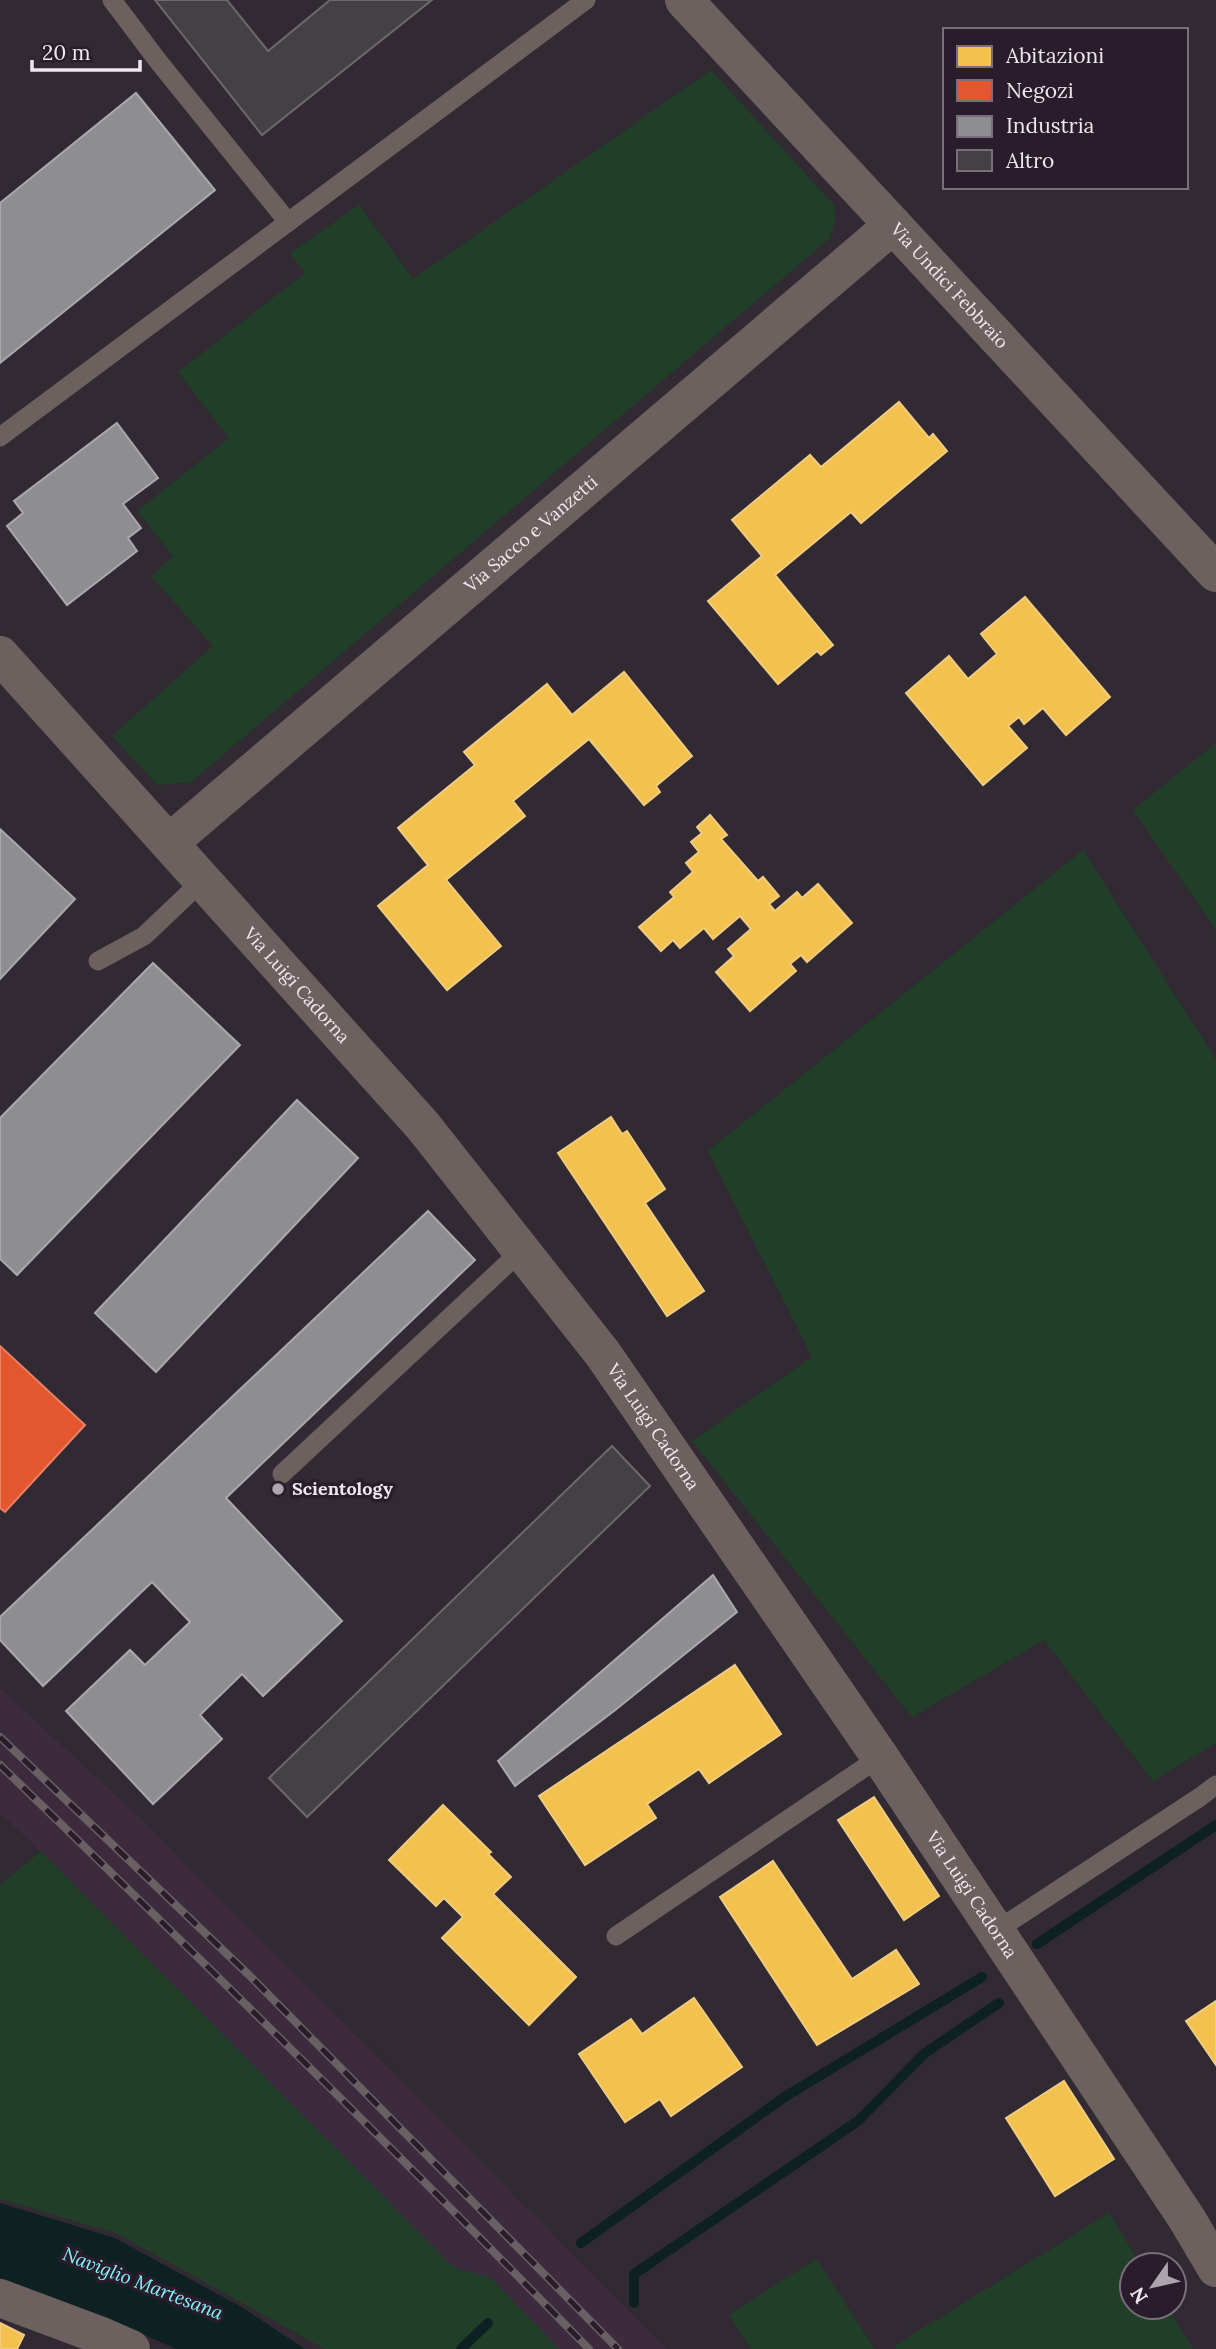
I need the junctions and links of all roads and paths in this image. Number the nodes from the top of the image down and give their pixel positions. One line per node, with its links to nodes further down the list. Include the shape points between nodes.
1 (112, 0): 4 (lane)
2 (684, 0): 5 (street, Via Undici Febbraio)
3 (581, 1): 4 (lane)
4 (288, 222): 6 (lane)
5 (893, 225): 7 (street, Via Undici Febbraio); 9 (street, Via Sacco e Vanzetti)
6 (0, 437)
7 (1216, 573)
8 (0, 655): 9 (street, Via Luigi Cadorna)
9 (169, 843): 10 (street, Via Luigi Cadorna)
10 (202, 881): 11 (lane, via 144,936); 12 (street, Via Luigi Cadorna, via 417,1119)
11 (98, 961)
12 (522, 1250): 13 (lane); 14 (street, Via Luigi Cadorna, via 634,1398)
13 (282, 1474)
14 (880, 1757): 16 (street, Via Luigi Cadorna); 17 (lane)
15 (1216, 1785): 16 (lane)
16 (997, 1930): 18 (street, Via Luigi Cadorna)
17 (616, 1936)
18 (1216, 2268)
19 (0, 2298): 20 (street)
20 (131, 2349)

